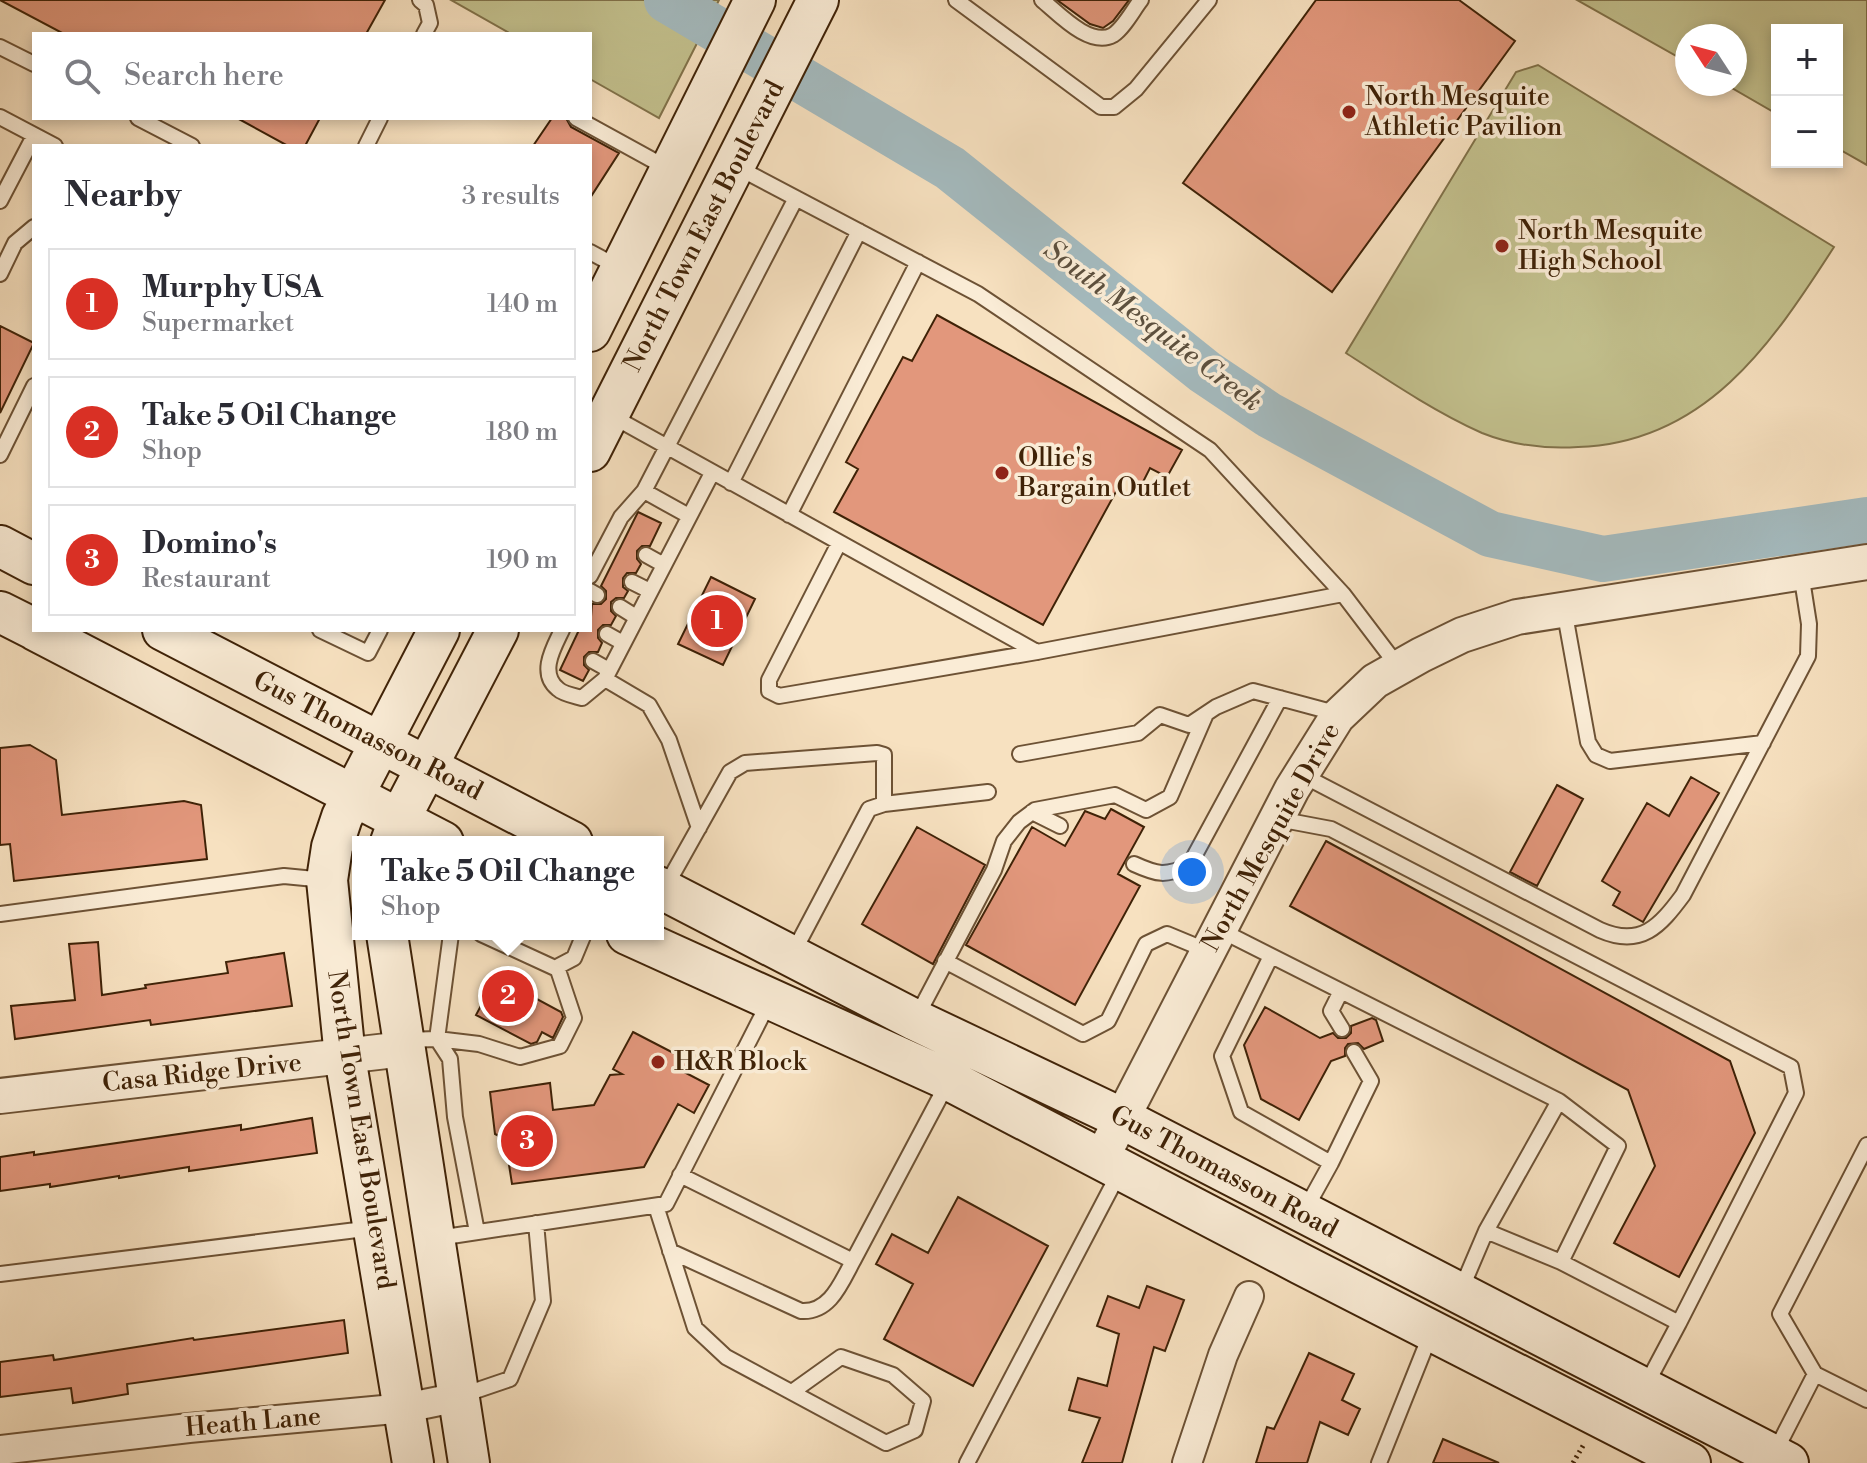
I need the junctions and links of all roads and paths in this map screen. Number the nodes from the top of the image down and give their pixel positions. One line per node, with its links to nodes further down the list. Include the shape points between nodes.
1 (420, 0): 8 (lane, via 430,23)
2 (755, 0): 20 (main road, North Town East Boulevard)
3 (818, 0): 19 (main road, North Town East Boulevard)
4 (956, 0): 7 (lane, via 1101,107 1114,107 1136,89)
5 (1042, 0): 6 (lane, via 1089,35 1104,38 1115,34)
6 (1141, 0)
7 (1209, 0)
8 (425, 32)
9 (0, 47): 10 (lane)
10 (32, 63)
11 (0, 117): 15 (lane)
12 (142, 120): 17 (lane)
13 (379, 120): 18 (lane)
14 (580, 120): 20 (lane)
15 (34, 136): 16 (lane); 22 (lane)
16 (51, 144)
17 (188, 144)
18 (367, 144)
19 (734, 166): 21 (lane); 30 (main road, North Town East Boulevard)
20 (670, 170): 25 (main road, North Town East Boulevard)
21 (796, 198): 24 (lane); 32 (lane)
22 (0, 201)
23 (32, 229): 27 (lane, via 15,243)
24 (859, 231): 26 (lane); 35 (lane)
25 (605, 260): 28 (main road, North Town East Boulevard)
26 (918, 262): 37 (lane); 49 (lane, via 978,294 1210,450)
27 (0, 274)
28 (592, 322)
29 (32, 390): 33 (lane)
30 (600, 406): 31 (main road, North Town East Boulevard); 32 (lane)
31 (592, 442)
32 (667, 448): 34 (lane); 36 (lane)
33 (0, 455)
34 (712, 473): 35 (lane); 38 (lane)
35 (731, 483): 37 (lane)
36 (644, 491): 38 (lane); 45 (lane, via 621,517 617,538)
37 (789, 515): 39 (lane)
38 (689, 516): 44 (lane)
39 (839, 543): 65 (lane); 65 (lane, via 769,680 769,691 779,696)
40 (0, 546): 43 (main road)
41 (646, 555): 44 (lane)
42 (1867, 562): 46 (street, North Mesquite Drive)
43 (32, 563)
44 (664, 565): 48 (lane)
45 (599, 569)
46 (1801, 572): 51 (street, North Mesquite Drive); 73 (lane, via 1808,656)
47 (632, 582): 48 (lane)
48 (650, 591): 53 (lane)
49 (1343, 594): 65 (lane); 67 (lane)
50 (620, 607): 53 (lane)
51 (1564, 609): 67 (street, North Mesquite Drive, via 1462,635); 73 (lane, via 1588,742 1596,755 1610,761)
52 (0, 612): 54 (main road)
53 (636, 617): 63 (lane)
54 (32, 628)
55 (39, 632): 78 (main road)
56 (171, 632): 72 (main road, Gus Thomasson Road)
57 (324, 632): 58 (lane, via 368,653)
58 (379, 632)
59 (438, 632): 72 (main road, North Town East Boulevard)
60 (497, 632): 75 (main road)
61 (607, 634): 63 (lane)
62 (560, 635): 64 (lane); 68 (lane, via 548,674 557,689 582,698)
63 (623, 643): 68 (lane)
64 (570, 648)
65 (1037, 652)
66 (593, 661): 68 (lane)
67 (1401, 669): 71 (street, North Mesquite Drive, via 1375,681)
68 (607, 675): 83 (lane, via 649,705 669,740)
69 (1280, 698): 70 (lane, via 1253,691); 71 (lane); 87 (lane, via 1189,866 1170,874)
70 (1206, 714): 74 (lane, via 1189,725 1160,715 1138,733); 80 (lane, via 1170,797 1146,810 1115,795)
71 (1340, 714): 76 (street, North Mesquite Drive)
72 (381, 742): 75 (main road, Gus Thomasson Road); 78 (main road, North Town East Boulevard)
73 (1763, 743): 76 (lane, via 1683,895 1647,933 1629,938 1600,930)
74 (1020, 754)
75 (428, 767): 84 (main road); 86 (main road, Gus Thomasson Road)
76 (1301, 774): 81 (street, North Mesquite Drive)
77 (988, 792): 79 (lane)
78 (353, 796): 84 (main road); 88 (main road, North Town East Boulevard, via 336,835)
79 (884, 804): 83 (lane, via 884,755 745,763 730,772); 99 (lane, via 869,809)
80 (1032, 812): 82 (lane); 100 (lane, via 1004,841)
81 (1277, 818): 97 (street, North Mesquite Drive); 131 (lane, via 1331,829 1791,1067 1796,1093)
82 (1060, 826)
83 (699, 828): 89 (lane)
84 (395, 831): 85 (main road)
85 (417, 836)
86 (560, 836)
87 (1134, 864)
88 (327, 880): 91 (lane, via 284,876); 108 (main road, North Town East Boulevard)
89 (664, 884)
90 (664, 891): 99 (main road, Gus Thomasson Road)
91 (0, 914)
92 (392, 940): 106 (main road)
93 (449, 940): 106 (lane)
94 (494, 940): 101 (lane)
95 (582, 940): 101 (lane, via 574,958)
96 (640, 940): 103 (main road, Gus Thomasson Road)
97 (1214, 940): 98 (lane); 100 (lane, via 1167,934 1146,944 1108,1021 1083,1034); 112 (street, North Mesquite Drive)
98 (1271, 956): 102 (lane); 115 (lane, via 1222,1056 1241,1112)
99 (791, 957): 103 (main road); 104 (main road, Gus Thomasson Road)
100 (945, 961): 104 (lane)
101 (557, 967): 106 (lane, via 574,1018 560,1046 520,1057 479,1044)
102 (1341, 991): 105 (lane, via 1331,1011); 111 (lane)
103 (770, 1000): 109 (main road, Gus Thomasson Road); 117 (lane)
104 (915, 1020): 112 (main road, Gus Thomasson Road)
105 (1342, 1029)
106 (415, 1043): 108 (street, Casa Ridge Drive); 113 (main road)
107 (1354, 1052): 115 (lane, via 1371,1081)
108 (345, 1057): 110 (street, Casa Ridge Drive); 121 (main road, North Town East Boulevard)
109 (949, 1080): 116 (main road, Gus Thomasson Road); 126 (lane)
110 (0, 1096)
111 (1559, 1101): 122 (lane); 127 (lane, via 1618,1146)
112 (1121, 1118): 116 (street, North Mesquite Drive); 119 (main road, Gus Thomasson Road)
113 (435, 1119): 123 (lane); 124 (main road)
114 (1867, 1145): 133 (lane, via 1780,1314)
115 (1331, 1163): 119 (lane)
116 (1111, 1164): 132 (main road, Gus Thomasson Road); 144 (lane)
117 (680, 1175): 118 (lane, via 666,1204); 126 (lane)
118 (656, 1206): 120 (lane); 125 (lane)
119 (1303, 1213): 129 (main road, Gus Thomasson Road)
120 (536, 1223): 123 (lane); 136 (lane, via 543,1301 510,1379)
121 (374, 1227): 128 (lane); 138 (main road, North Town East Boulevard)
122 (1486, 1231): 127 (lane); 129 (lane)
123 (477, 1232): 124 (lane)
124 (434, 1238): 136 (main road)
125 (670, 1251): 126 (lane, via 801,1311 812,1311 834,1296); 135 (lane, via 695,1328 726,1357)
126 (853, 1261)
127 (1561, 1262): 131 (lane)
128 (0, 1274)
129 (1460, 1294): 132 (main road); 134 (main road, Gus Thomasson Road)
130 (1249, 1296): 145 (street)
131 (1679, 1323): 134 (lane)
132 (1432, 1330): 146 (lane); 148 (main road, Gus Thomasson Road)
133 (1815, 1374): 137 (lane); 141 (lane)
134 (1644, 1388): 141 (main road, Gus Thomasson Road)
135 (792, 1392): 135 (lane, via 886,1443 915,1430 923,1401 893,1375 841,1357)
136 (459, 1397): 138 (street, Heath Lane); 143 (main road)
137 (1867, 1400)
138 (405, 1408): 140 (street, Heath Lane); 142 (main road, North Town East Boulevard)
139 (1586, 1440): 147 (path)
140 (0, 1450)
141 (1777, 1461)
142 (413, 1463)
143 (469, 1463)
144 (967, 1463)
145 (1187, 1463)
146 (1379, 1463)
147 (1573, 1463)
148 (1690, 1463)

